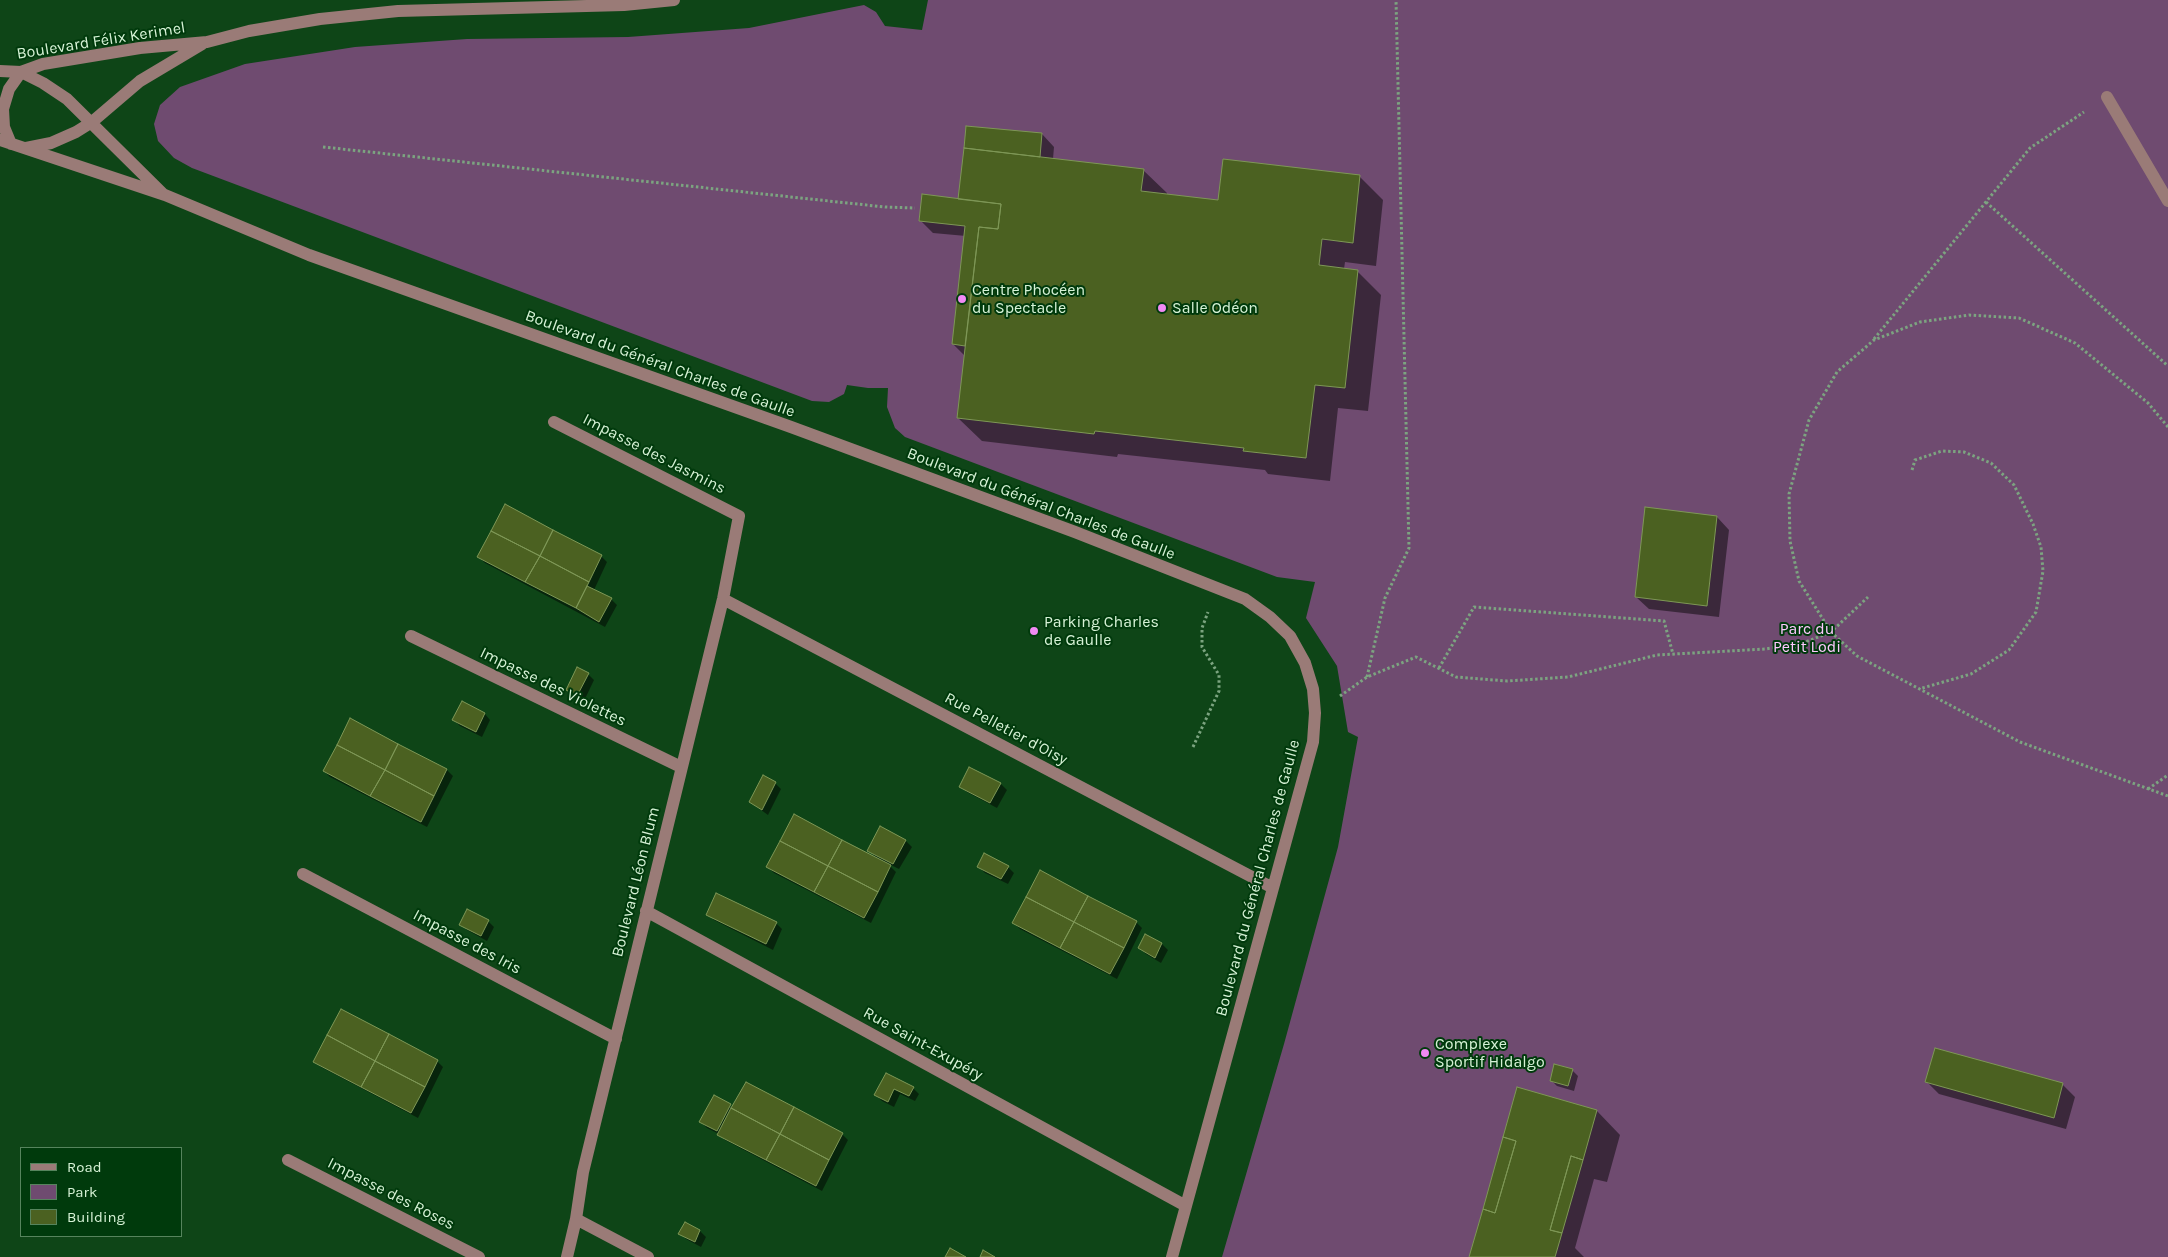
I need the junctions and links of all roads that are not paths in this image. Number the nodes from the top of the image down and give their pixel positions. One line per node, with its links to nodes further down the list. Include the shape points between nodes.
1 (674, 0): 2 (street, via 624,5 398,11 311,20)
2 (207, 42): 4 (street, Boulevard Félix Kerimel, via 140,48 42,64); 6 (street, via 140,81)
3 (0, 71): 4 (street, Boulevard Félix Kerimel)
4 (21, 72): 6 (street, via 67,99); 7 (street, via 9,89 3,109)
5 (2107, 97): 10 (street)
6 (92, 122): 8 (street, via 51,143); 9 (street)
7 (5, 142): 8 (street, Boulevard du Général Charles de Gaulle)
8 (24, 149): 9 (street, Boulevard du Général Charles de Gaulle)
9 (165, 195): 17 (street, Boulevard du Général Charles de Gaulle, via 310,255 791,427 1245,599 1270,616 1290,636 1305,663 1313,689 1313,742)
10 (2168, 201)
11 (554, 422): 12 (street, Impasse des Jasmins)
12 (739, 516): 13 (street, Boulevard Léon Blum)
13 (723, 599): 15 (street, Boulevard Léon Blum); 17 (street, Rue Pelletier d'Oisy)
14 (411, 636): 15 (street, Impasse des Violettes)
15 (681, 767): 18 (street, Boulevard Léon Blum)
16 (303, 874): 19 (street, Impasse des Iris)
17 (1273, 888): 21 (street, Boulevard du Général Charles de Gaulle)
18 (646, 911): 19 (street, Boulevard Léon Blum); 21 (street, Rue Saint-Exupéry)
19 (616, 1039): 22 (street, Boulevard Léon Blum, via 583,1172)
20 (288, 1160): 23 (street, Impasse des Roses)
21 (1186, 1206): 26 (street, Boulevard du Général Charles de Gaulle)
22 (576, 1219): 24 (street, Boulevard Léon Blum); 25 (street)
23 (479, 1257)
24 (567, 1257)
25 (648, 1257)
26 (1172, 1257)

